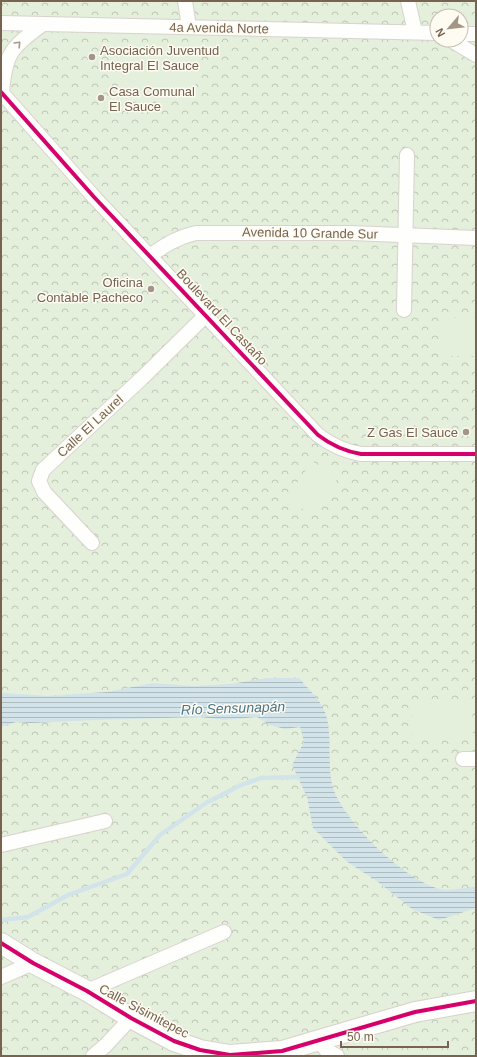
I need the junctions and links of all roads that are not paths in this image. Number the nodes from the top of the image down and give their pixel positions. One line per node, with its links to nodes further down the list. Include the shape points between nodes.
1 (185, 1): 5 (street)
2 (408, 1): 6 (street)
3 (1, 24): 4 (street, 4a Avenida Norte)
4 (44, 24): 5 (street, 4a Avenida Norte); 10 (street, one-way to 4, via 10,52 21,40)
5 (189, 27): 6 (street, 4a Avenida Norte)
6 (415, 32): 7 (street, 4a Avenida Norte)
7 (429, 33)
8 (464, 48): 9 (street)
9 (476, 55)
10 (1, 93): 14 (street, Boulevard El Castaño)
11 (406, 155): 12 (street)
12 (406, 235): 13 (street, Avenida 10 Grande Sur); 14 (street, Avenida 10 Grande Sur, via 196,233 169,242); 15 (street)
13 (476, 238)
14 (150, 255): 16 (street, Boulevard El Castaño)
15 (404, 310)
16 (204, 316): 17 (street, Boulevard El Castaño, via 250,361 318,435 331,445 347,452 361,454); 18 (street, Calle El Laurel, via 43,470 39,480 44,492)
17 (476, 454)
18 (92, 543)
19 (105, 820): 20 (street)
20 (1, 845)
21 (224, 932): 25 (street)
22 (1, 943): 23 (street, Calle Sisimitepec)
23 (32, 963): 24 (street); 25 (street, Calle Sisimitepec)
24 (1, 977)
25 (87, 991): 27 (street, Calle Sisimitepec)
26 (476, 1001): 28 (street, Calle Sisimitepec, via 415,1012)
27 (131, 1018): 29 (street, Calle Sisimitepec, via 174,1041 200,1050); 30 (street)
28 (319, 1041): 29 (street, Calle Sisimitepec, via 282,1051); 31 (street, via 326,1050)
29 (230, 1055)
30 (93, 1056)
31 (337, 1056)

